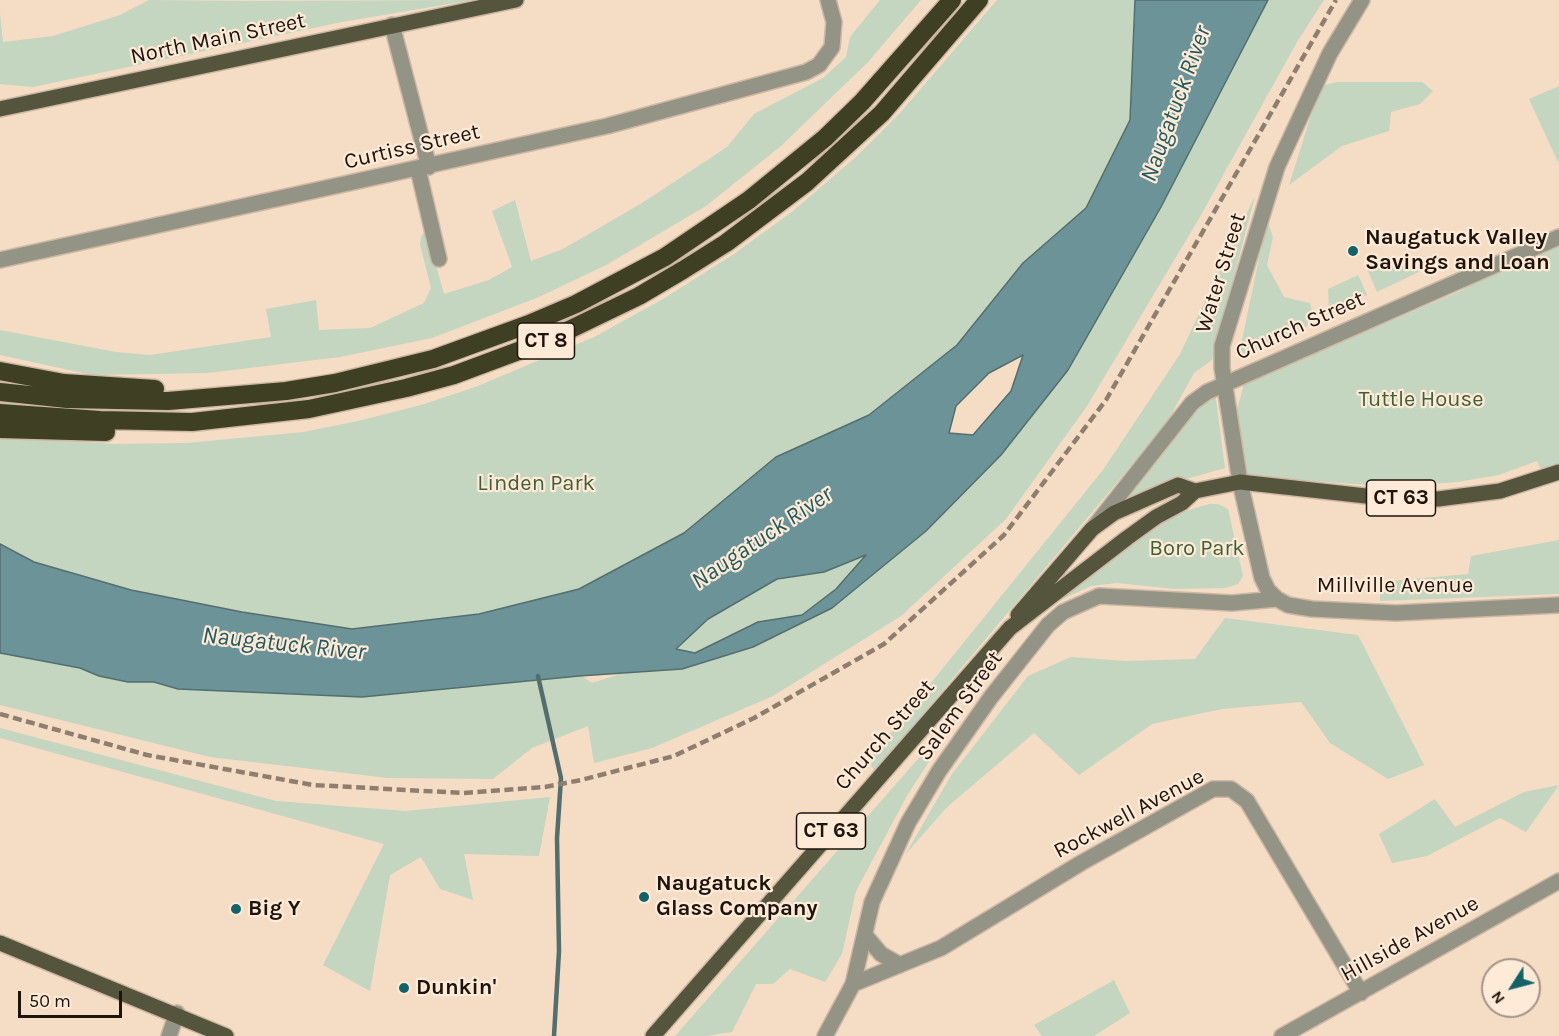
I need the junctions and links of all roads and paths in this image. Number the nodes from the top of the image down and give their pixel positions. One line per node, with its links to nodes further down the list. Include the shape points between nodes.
1 (516, 0): 6 (main road, North Main Street)
2 (828, 0): 8 (street, Curtiss Street, via 835,35 827,57 819,65 792,76 607,126)
3 (952, 0): 15 (highway, CT 8, via 898,64 825,138 749,200 665,257 576,304 482,343 383,372)
4 (979, 0): 16 (highway, CT 8, via 895,98 845,149 766,214 683,270 596,318 503,358 406,388)
5 (1362, 0): 13 (street, Water Street, via 1330,53 1277,167 1222,346)
6 (392, 25): 7 (main road, North Main Street); 8 (street)
7 (0, 109)
8 (423, 168): 10 (street); 11 (street, Curtiss Street)
9 (1559, 237): 13 (street, Church Street)
10 (440, 259)
11 (0, 260)
12 (0, 371): 15 (highway, via 64,383)
13 (1224, 384): 20 (street); 22 (street, via 1192,403)
14 (0, 392): 15 (highway, CT 8, via 67,399 168,401)
15 (285, 392)
16 (309, 409): 17 (highway, CT 8, via 192,422); 18 (highway, via 164,432)
17 (0, 413)
18 (0, 429)
19 (1559, 472): 20 (main road, CT 63, via 1500,491 1438,499 1366,496)
20 (1240, 482): 21 (main road, Church Street / CT 63); 23 (street, via 1262,578)
21 (1195, 491): 22 (main road, Church Street, via 1178,485 1164,490 1114,513); 25 (main road, Church Street / CT 63)
22 (1092, 529): 25 (main road, Church Street, via 1026,603)
23 (1277, 598): 24 (street, Millville Avenue, via 1298,607 1361,612); 27 (street, Salem Street, via 1232,603 1111,595 1082,601 1063,612 1048,625 991,697 939,771 881,878)
24 (1559, 604)
25 (1011, 628): 35 (main road, Church Street / CT 63)
26 (1559, 881): 31 (street, Hillside Avenue)
27 (865, 935): 29 (street, via 881,954); 30 (street, Salem Street)
28 (0, 943): 32 (main road)
29 (900, 965): 30 (street, Rockwell Avenue); 31 (street, Rockwell Avenue, via 941,948 1080,863 1213,789 1231,789 1247,801)
30 (853, 984): 36 (street, Salem Street)
31 (1361, 993): 37 (street, Hillside Avenue)
32 (177, 1013): 33 (street); 34 (main road)
33 (169, 1036)
34 (226, 1036)
35 (653, 1036)
36 (825, 1036)
37 (1282, 1036)

